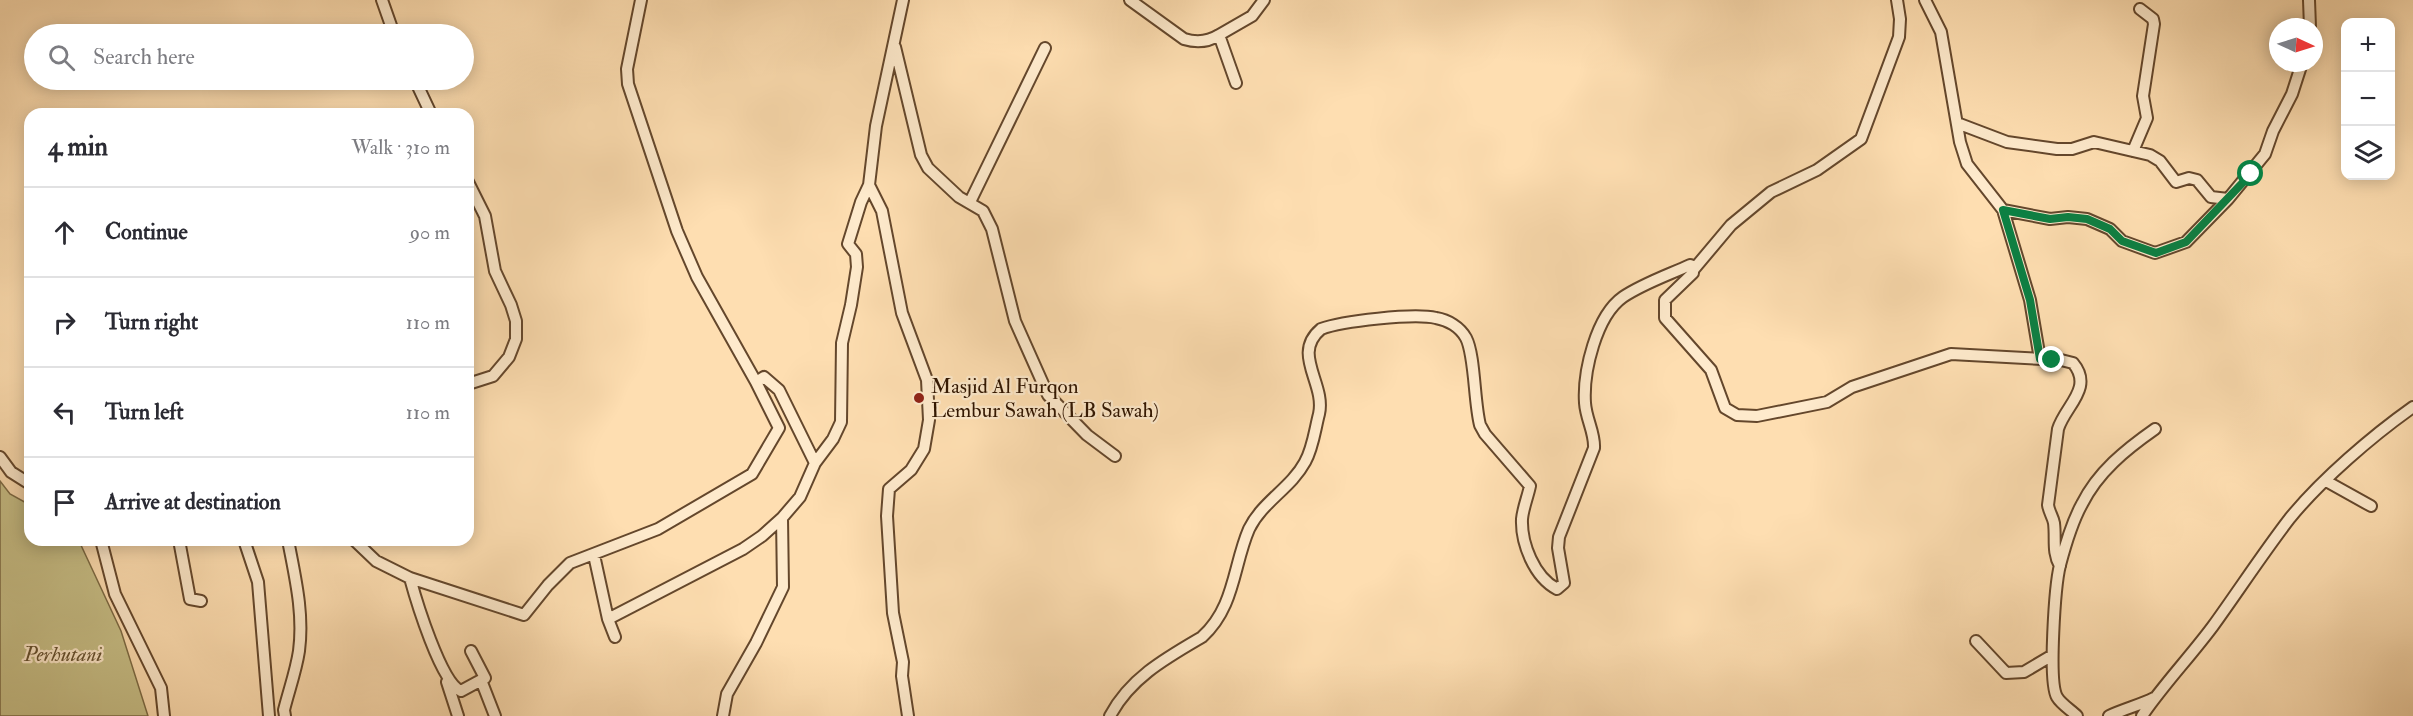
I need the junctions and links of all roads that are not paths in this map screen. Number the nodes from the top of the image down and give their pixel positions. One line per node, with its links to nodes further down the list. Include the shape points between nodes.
1 (382, 0): 11 (street)
2 (641, 0): 29 (street, via 627,69 628,84 677,231 697,277)
3 (903, 0): 13 (street)
4 (1130, 0): 12 (street, via 1184,39 1194,42)
5 (1264, 0): 12 (street, via 1251,16)
6 (1897, 0): 26 (street, via 1899,37 1861,139 1817,170 1771,192 1731,225)
7 (1925, 0): 19 (street, via 1941,32)
8 (2309, 0): 10 (street)
9 (2140, 9): 20 (street, via 2154,24 2143,96 2147,118)
10 (2310, 18)
11 (390, 24)
12 (1219, 35): 16 (street)
13 (894, 44): 21 (street, via 876,126); 24 (street, via 921,155 928,168 959,197)
14 (1045, 48): 24 (street)
15 (2299, 72): 23 (street, via 2265,154)
16 (1236, 82)
17 (420, 90): 18 (street)
18 (428, 108)
19 (1957, 123): 20 (street, via 2007,142 2072,149 2094,142); 25 (street, via 1967,164)
20 (2133, 151): 23 (street, via 2156,158 2176,182 2195,179 2211,197)
21 (869, 185): 34 (street, via 848,244 856,254 857,267 842,343 841,422); 63 (street, via 882,211 900,304 927,380 929,404 924,449 910,470 889,489 888,498 892,613 903,662)
22 (474, 194): 28 (street, via 485,216 495,271 516,321 516,339 509,357 493,376)
23 (2228, 199): 25 (street, via 2186,242 2156,253 2122,241 2110,229 2087,219 2050,219)
24 (970, 202): 32 (street, via 984,211 992,229 1015,321 1048,395 1087,435)
25 (2003, 210): 27 (street, via 2030,300)
26 (1694, 269): 27 (street, via 1665,300 1665,318 1711,370 1725,408 1737,415 1764,415 1827,402 1852,387 1951,354); 64 (street, via 1690,265 1626,295 1606,316 1585,382 1594,448 1559,537 1564,583 1557,589 1533,563 1523,537 1522,518 1530,486 1480,425 1469,346 1458,328 1422,316 1321,328 1307,348 1321,401 1305,462 1256,517 1230,593 1208,632 1156,664 1129,688)
27 (2040, 359): 45 (street, via 2073,363 2080,384 2077,399 2061,420 2049,497 2055,558)
28 (474, 382)
29 (756, 382): 34 (street, via 764,377 779,390); 44 (street, via 779,428 752,474 658,529)
30 (2413, 407): 36 (street)
31 (2155, 429): 45 (street, via 2106,468 2081,505)
32 (1115, 456)
33 (0, 457): 35 (street, via 11,472)
34 (814, 463): 38 (street, via 800,497)
35 (24, 480)
36 (2326, 481): 37 (street); 55 (street, via 2292,516)
37 (2371, 506)
38 (782, 518): 48 (street, via 735,554); 62 (street, via 783,587 727,694)
39 (102, 546): 57 (street, via 114,594 161,688)
40 (180, 546): 47 (street, via 190,599)
41 (246, 546): 58 (street, via 258,582)
42 (289, 546): 59 (street, via 300,627 297,664)
43 (360, 546): 46 (street, via 376,561)
44 (594, 555): 46 (street, via 570,564 524,615); 48 (street)
45 (2060, 566): 52 (street)
46 (410, 578): 53 (street)
47 (201, 601)
48 (608, 620): 49 (street)
49 (615, 637)
50 (1976, 640): 52 (street, via 2006,673 2025,672)
51 (471, 651): 54 (street, via 485,678)
52 (2051, 656): 56 (street, via 2056,696)
53 (443, 668): 54 (street, via 461,691); 60 (street)
54 (481, 680): 61 (street)
55 (2157, 697): 65 (street); 66 (street)
56 (2072, 714)
57 (164, 716)
58 (269, 716)
59 (285, 716)
60 (458, 716)
61 (495, 716)
62 (723, 716)
63 (908, 716)
64 (1110, 716)
65 (2109, 716)
66 (2142, 716)

